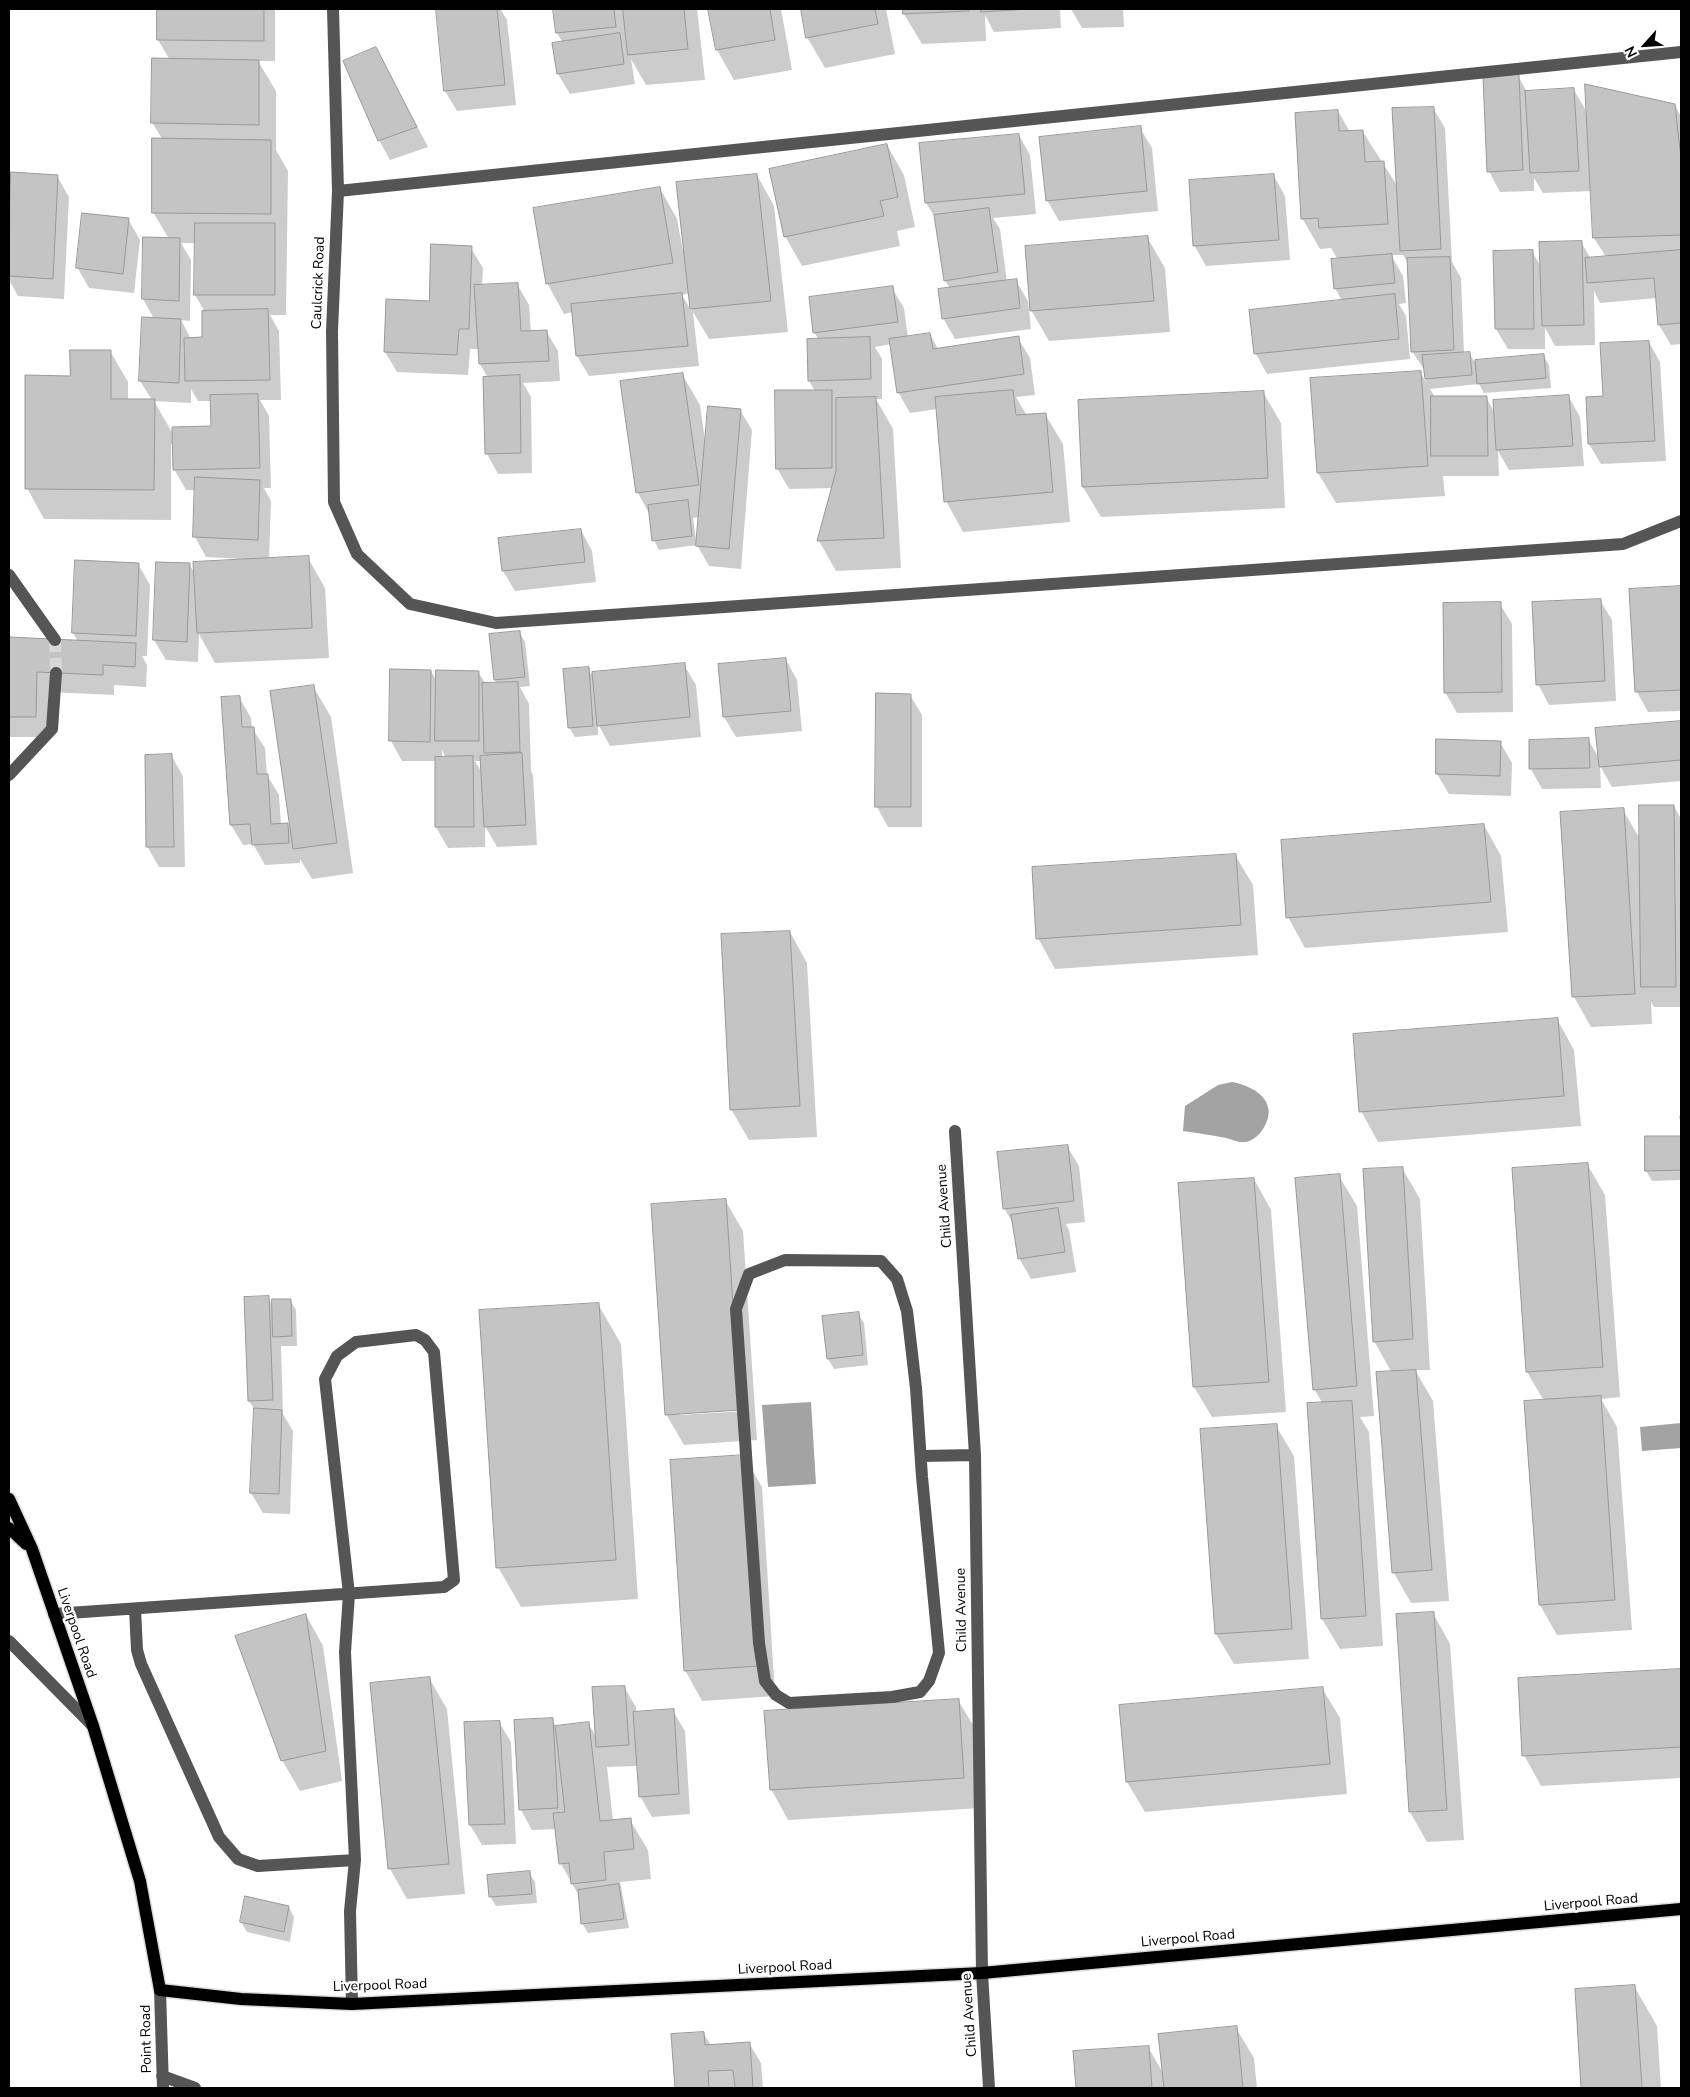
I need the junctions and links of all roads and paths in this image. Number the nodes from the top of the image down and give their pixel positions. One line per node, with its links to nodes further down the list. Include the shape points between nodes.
1 (334, 9): 3 (street, Caulcrick Road)
2 (1681, 52): 3 (street)
3 (338, 191): 4 (street, Caulcrick Road, via 332,331 334,502 357,554 410,604 496,623 1623,544)
4 (1681, 521)
5 (9, 575): 6 (street)
6 (55, 640)
7 (56, 673): 8 (street, via 52,729)
8 (9, 776)
9 (955, 1131): 10 (street, Child Avenue)
10 (975, 1455): 11 (street); 22 (street, Child Avenue)
11 (922, 1456): 11 (street, via 907,1311 897,1279 881,1261 785,1260 749,1274 736,1309 759,1643 765,1681 776,1695 789,1703 892,1697 920,1692 929,1681 939,1653)
12 (9, 1499): 14 (main road, Liverpool Road)
13 (9, 1528): 14 (main road)
14 (32, 1549): 17 (main road, Liverpool Road)
15 (349, 1594): 15 (street, via 325,1379 337,1356 356,1342 416,1335 425,1340 434,1352 454,1580 444,1587); 16 (street); 20 (street, via 345,1652)
16 (135, 1608): 17 (street); 20 (street, via 141,1664 219,1837 238,1859 258,1866)
17 (54, 1614): 19 (main road, Liverpool Road)
18 (9, 1641): 19 (street, Liverpool Road)
19 (93, 1726): 23 (main road, Liverpool Road, via 140,1881)
20 (355, 1860): 24 (street, via 350,1911)
21 (1681, 1910): 22 (main road, Liverpool Road)
22 (982, 1973): 24 (main road, Liverpool Road); 27 (street, Child Avenue)
23 (160, 1990): 24 (main road, Liverpool Road, via 241,1999); 25 (street, Point Road)
24 (352, 2004)
25 (163, 2082): 26 (street)
26 (195, 2088)
27 (989, 2088)

